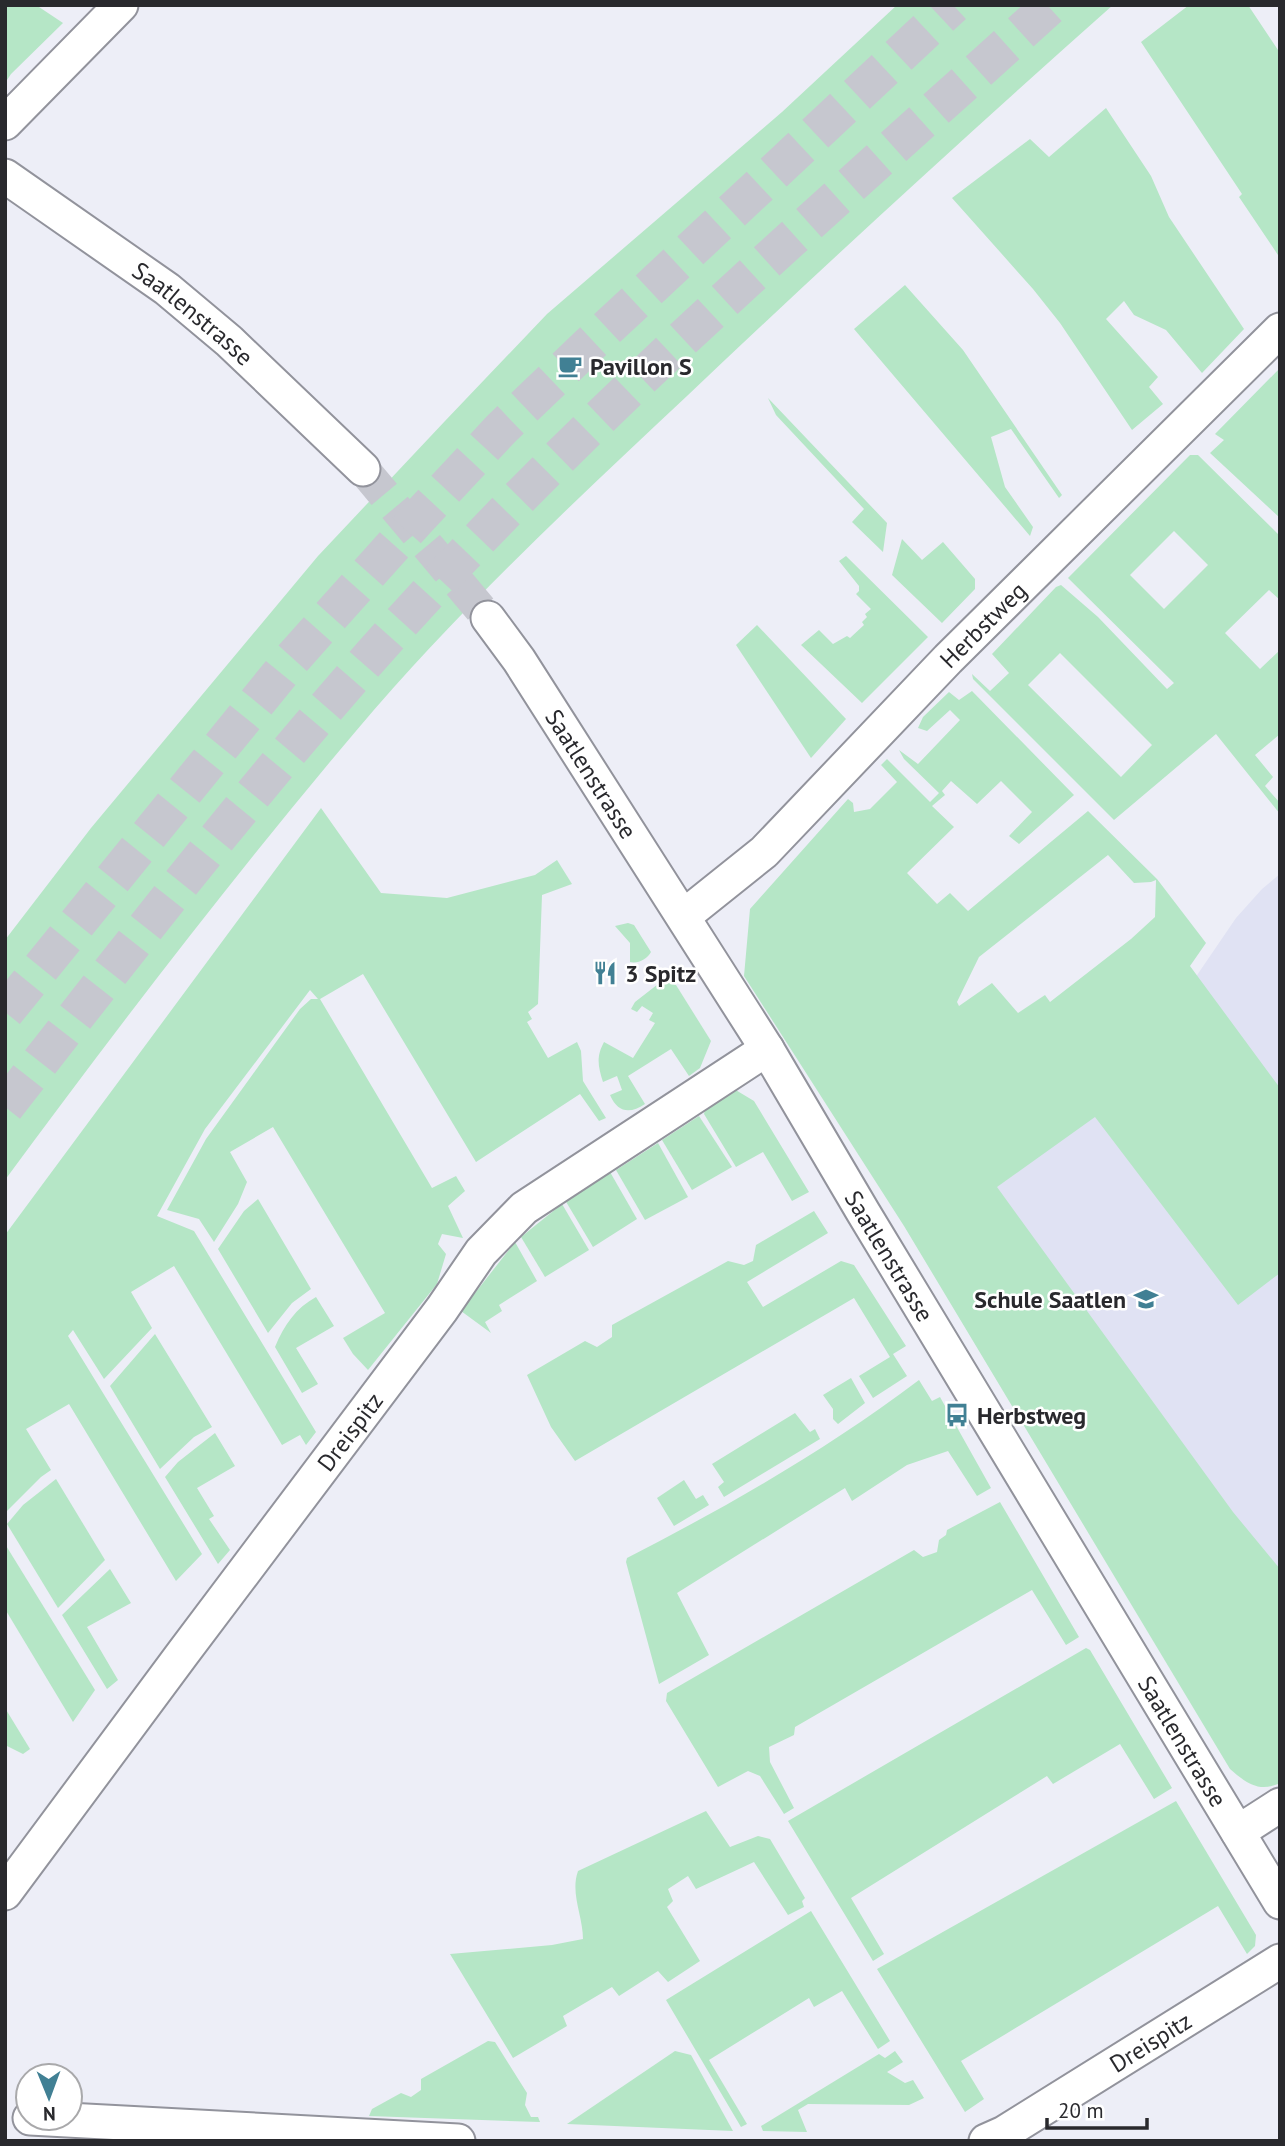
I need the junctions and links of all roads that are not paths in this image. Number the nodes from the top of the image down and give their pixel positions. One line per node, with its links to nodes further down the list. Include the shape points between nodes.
1 (121, 5): 2 (street)
2 (5, 123)
3 (5, 176): 5 (street, Saatlenstrasse, via 167,289 229,341)
4 (1280, 330): 7 (street, Herbstweg, via 948,659 764,852)
5 (363, 469)
6 (488, 618): 7 (street, Saatlenstrasse)
7 (684, 916): 8 (street, Saatlenstrasse)
8 (767, 1049): 10 (street, Saatlenstrasse); 11 (street, Dreispitz, via 524,1208 481,1252)
9 (1280, 1805): 10 (street)
10 (1238, 1832): 12 (street, Saatlenstrasse)
11 (5, 1893)
12 (1280, 1902)
13 (1280, 1961): 16 (street, Dreispitz)
14 (84, 2121): 15 (street)
15 (458, 2141)
16 (986, 2141)

